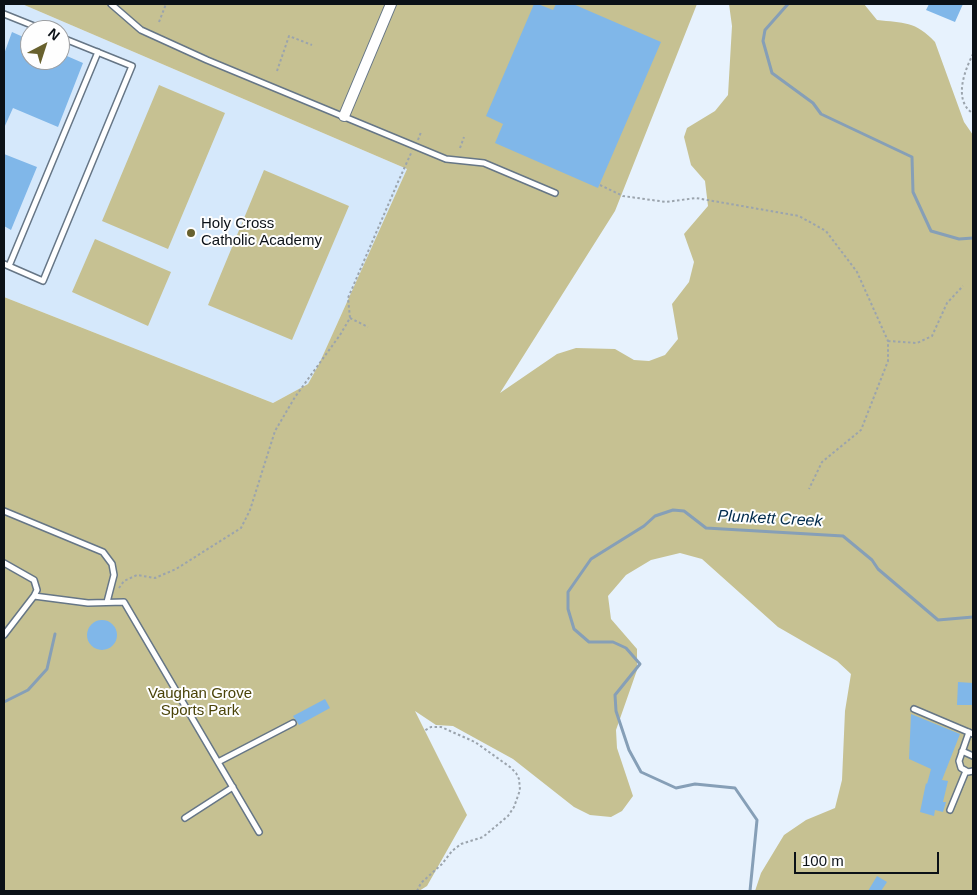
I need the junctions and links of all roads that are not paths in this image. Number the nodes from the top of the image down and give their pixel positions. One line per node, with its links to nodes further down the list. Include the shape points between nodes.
1 (111, 4): 7 (lane, via 141,30)
2 (391, 4): 7 (street)
3 (4, 14): 4 (lane)
4 (20, 20)
5 (70, 41): 6 (lane)
6 (98, 52): 9 (lane); 9 (lane, via 132,66 43,280)
7 (344, 116): 8 (lane, via 446,159 484,163)
8 (555, 194)
9 (6, 265)
10 (4, 511): 13 (lane, via 103,552 112,564 114,575)
11 (4, 563): 12 (lane, via 34,580 37,590)
12 (34, 596): 13 (lane, via 88,603); 14 (lane)
13 (107, 602): 20 (lane, via 124,602)
14 (4, 635)
15 (914, 709): 17 (lane)
16 (293, 723): 20 (lane)
17 (971, 733): 18 (lane)
18 (962, 751): 19 (lane); 21 (lane, via 959,761 961,768)
19 (973, 756)
20 (218, 762): 23 (lane)
21 (966, 770): 22 (lane); 24 (lane)
22 (973, 771)
23 (232, 787): 25 (lane); 26 (lane)
24 (950, 810)
25 (185, 818)
26 (259, 832)

